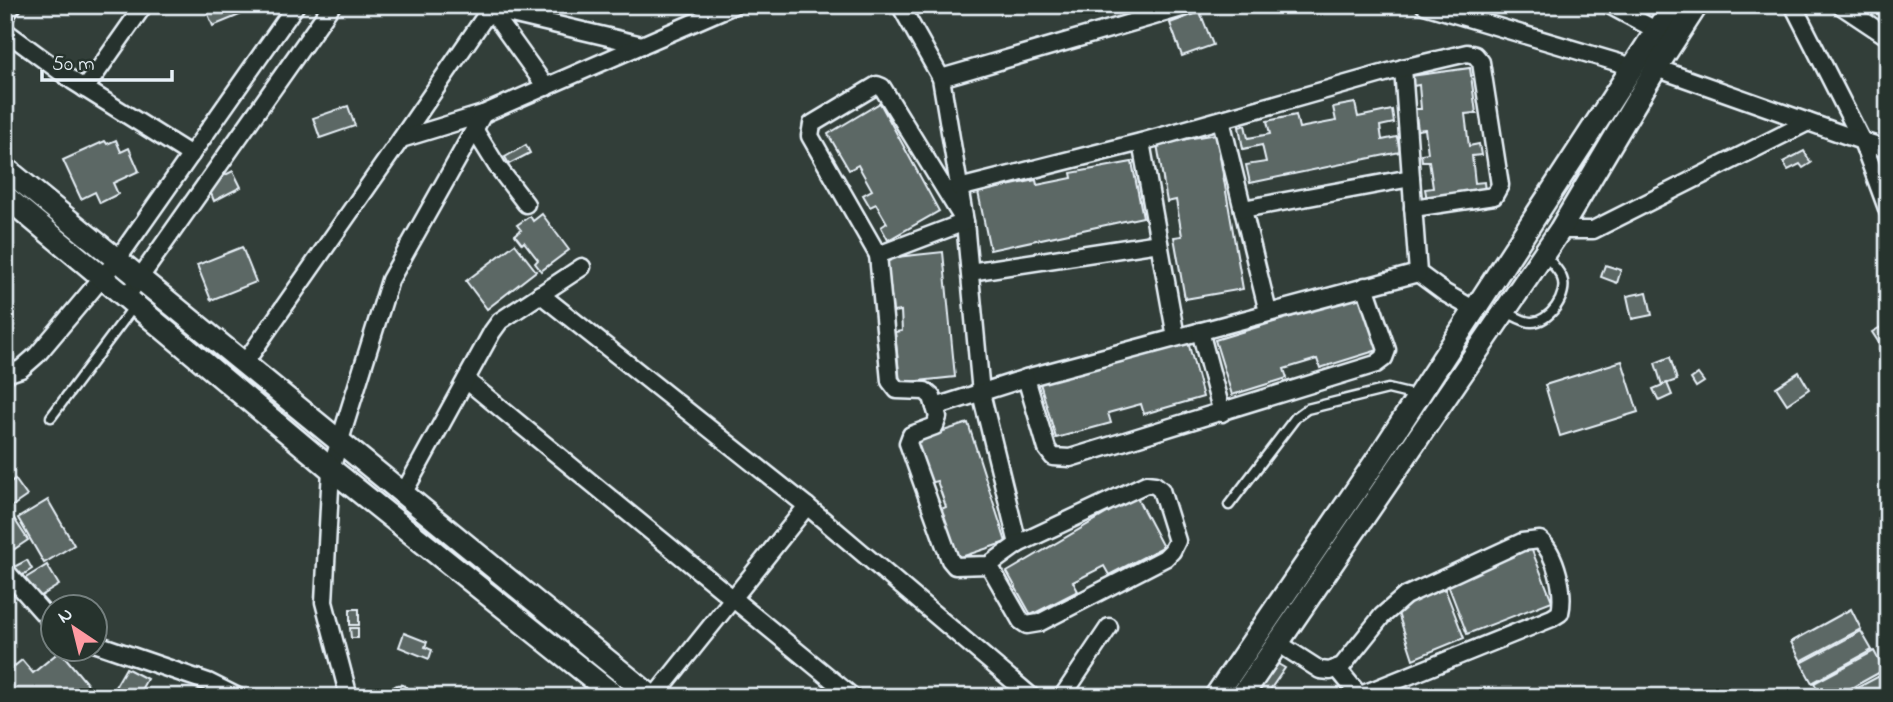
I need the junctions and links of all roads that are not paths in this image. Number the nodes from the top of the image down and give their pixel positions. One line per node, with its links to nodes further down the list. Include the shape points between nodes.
1 (13, 5): 15 (street)
2 (144, 5): 25 (street)
3 (296, 5): 34 (street)
4 (332, 5): 53 (street)
5 (734, 5): 19 (street)
6 (900, 5): 23 (street)
7 (1192, 5): 23 (street)
8 (1424, 5): 20 (street)
9 (1609, 5): 17 (street)
10 (1673, 5): 17 (street)
11 (1697, 5): 17 (street)
12 (1793, 5): 31 (street)
13 (1840, 5): 18 (street)
14 (489, 7): 19 (street); 24 (street); 30 (street)
15 (5, 16)
16 (5, 31): 25 (street)
17 (1665, 36): 20 (street); 22 (street)
18 (1888, 37)
19 (642, 45): 24 (street)
20 (1633, 67): 55 (street)
21 (1403, 68): 27 (street); 36 (street); 40 (street, via 1466,53 1481,62 1500,185 1493,195 1482,199)
22 (1656, 68): 28 (street); 44 (street)
23 (941, 79): 37 (street)
24 (546, 87): 26 (street)
25 (85, 89): 34 (street)
26 (483, 114): 29 (street); 30 (street)
27 (1221, 120): 32 (street); 41 (street)
28 (1808, 122): 31 (street); 44 (street, via 1593,230)
29 (474, 129): 39 (street); 69 (street, via 390,279)
30 (401, 139): 60 (street)
31 (1862, 141): 33 (street); 42 (street)
32 (1141, 142): 37 (street); 45 (street)
33 (1888, 149)
34 (191, 155): 49 (street)
35 (5, 168): 49 (street)
36 (1411, 178): 40 (street); 41 (street)
37 (959, 188): 43 (street)
38 (5, 196): 49 (street)
39 (526, 204)
40 (1413, 208): 51 (street)
41 (1243, 209): 56 (street)
42 (1888, 211)
43 (965, 222): 47 (street); 47 (street, via 882,87 871,87 812,124 810,136); 50 (street)
44 (1560, 230): 46 (street)
45 (1158, 243): 50 (street); 59 (street)
46 (1544, 254): 57 (street); 57 (lane, via 1563,279 1564,290 1556,306 1544,320 1530,323)
47 (878, 255): 66 (street, via 890,382 897,390 925,391)
48 (582, 267): 54 (street)
49 (110, 268): 53 (street); 61 (street, via 37,355 21,369 12,372)
50 (970, 272): 64 (street)
51 (1418, 273): 52 (street); 55 (street)
52 (1365, 286): 56 (street); 67 (street, via 1387,350 1384,358)
53 (134, 293): 60 (street); 68 (lane); 70 (street)
54 (540, 294): 63 (street, via 500,321); 73 (street)
55 (1475, 310): 65 (street)
56 (1268, 312): 58 (street)
57 (1504, 312): 81 (street)
58 (1199, 331): 59 (street); 67 (street)
59 (1176, 337): 62 (street)
60 (244, 364): 69 (street)
61 (5, 368)
62 (1026, 378): 64 (street); 67 (street, via 1053,457 1070,458)
63 (466, 380): 71 (street); 77 (street)
64 (981, 393): 66 (street); 74 (street)
65 (1419, 397): 72 (lane, via 1388,389 1307,409); 80 (street)
66 (935, 407): 75 (street, via 938,417 934,426 911,435 908,443 950,560 960,567)
67 (1222, 413)
68 (51, 417)
69 (340, 442): 70 (street); 71 (street)
70 (331, 469): 86 (street, via 324,602); 87 (street)
71 (403, 494): 88 (street)
72 (1229, 505)
73 (807, 506): 77 (street); 90 (street)
74 (1018, 544): 75 (street); 75 (street, via 1146,484 1161,490 1177,541 1166,558 1027,625)
75 (989, 565)
76 (5, 570): 78 (street)
77 (732, 598): 88 (street); 89 (street)
78 (38, 607)
79 (1109, 627): 91 (street)
80 (1261, 630): 81 (street); 92 (street)
81 (1278, 643): 83 (street, via 1321,670); 93 (street)
82 (108, 648): 85 (street, via 208,682)
83 (1337, 668): 84 (street); 84 (street, via 1405,596 1522,542 1540,540 1547,546 1563,594 1560,613)
84 (1360, 696)
85 (237, 697)
86 (349, 697)
87 (616, 697)
88 (653, 697)
89 (853, 697)
90 (1031, 697)
91 (1062, 697)
92 (1215, 697)
93 (1241, 697)

